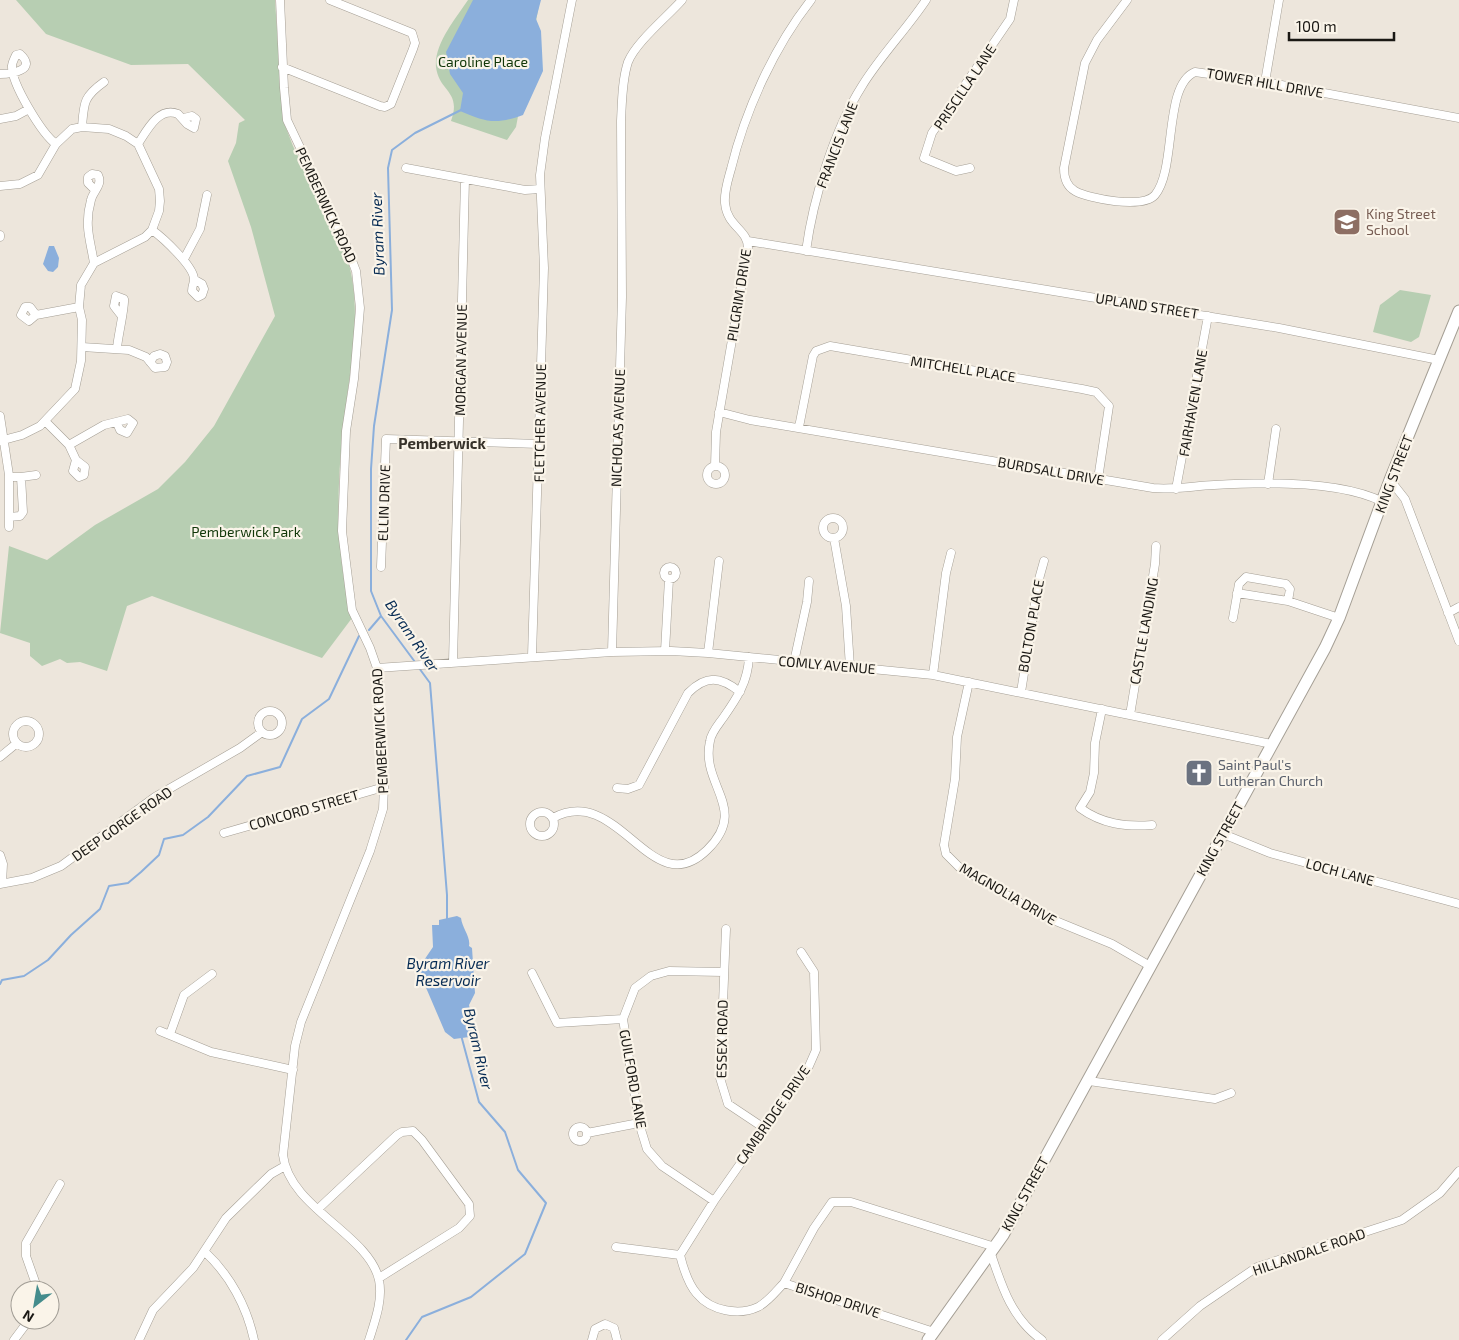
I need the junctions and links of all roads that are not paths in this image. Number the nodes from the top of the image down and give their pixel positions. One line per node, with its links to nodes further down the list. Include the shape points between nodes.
1 (280, 0): 10 (street, PEMBERWICK ROAD)
2 (330, 0): 10 (street, via 412,33 413,49 391,104 380,106)
3 (572, 0): 26 (street, via 545,138)
4 (682, 0): 81 (street, NICHOLAS AVENUE, via 629,61 621,121 622,297)
5 (811, 0): 29 (street, PILGRIM DRIVE, via 784,42 738,137 724,201 729,218)
6 (926, 0): 30 (street, FRANCIS LANE, via 872,70 846,112 814,206)
7 (1014, 0): 22 (street, PRISCILLA LANE, via 1010,19 932,133 924,158 956,170)
8 (1127, 0): 13 (street, TOWER HILL DRIVE, via 1097,40 1085,63 1064,168 1066,181 1075,191 1121,202 1150,200 1161,182 1178,96 1186,78 1196,72)
9 (1279, 0): 13 (street)
10 (282, 67): 88 (street, PEMBERWICK ROAD, via 290,128 356,271 360,308 346,431 342,522 352,610)
11 (0, 74): 14 (street, via 14,74)
12 (104, 82): 18 (street, via 89,93 85,101)
13 (1264, 82): 16 (street, TOWER HILL DRIVE)
14 (29, 109): 17 (street); 19 (street, via 42,130)
15 (184, 118): 20 (street, via 172,111 160,116)
16 (1459, 118)
17 (0, 119)
18 (82, 127): 19 (street, via 66,132); 20 (street, via 118,131)
19 (56, 144): 24 (street, via 38,174 20,184)
20 (138, 144): 28 (street, via 160,196)
21 (406, 168): 23 (street)
22 (970, 168)
23 (465, 179): 26 (street); 50 (street, MORGAN AVENUE)
24 (0, 186)
25 (95, 190): 32 (street, via 86,226)
26 (540, 190): 51 (street, FLETCHER AVENUE, via 544,268)
27 (208, 195): 31 (street, via 200,229)
28 (152, 230): 31 (street, via 164,237); 32 (street, via 145,237)
29 (748, 241): 30 (street, UPLAND STREET); 43 (street, PILGRIM DRIVE)
30 (806, 251): 38 (street, UPLAND STREET)
31 (184, 259): 33 (street)
32 (94, 263): 34 (street, via 81,285)
33 (194, 280)
34 (79, 307): 36 (street); 39 (street)
35 (1459, 311): 41 (main road, KING STREET)
36 (36, 315)
37 (121, 315): 40 (street)
38 (1208, 316): 41 (street, UPLAND STREET); 61 (street, FAIRHAVEN LANE)
39 (82, 347): 40 (street); 45 (street, via 80,373 74,389)
40 (117, 348): 42 (street, via 130,350)
41 (1439, 360): 59 (main road, KING STREET)
42 (150, 362)
43 (719, 412): 47 (street, BURDSALL DRIVE); 54 (street, PILGRIM DRIVE)
44 (0, 416): 49 (street)
45 (45, 420): 49 (street, via 22,435); 52 (street)
46 (117, 423): 52 (street, via 104,425)
47 (799, 427): 58 (street, BURDSALL DRIVE); 58 (street, MITCHELL PLACE, via 816,350 830,346 1044,382 1096,392 1109,406)
48 (1276, 429): 60 (street)
49 (2, 440): 56 (street)
50 (460, 442): 51 (street); 70 (street, ELLIN DRIVE, via 386,439); 85 (street, MORGAN AVENUE)
51 (539, 444): 83 (street, FLETCHER AVENUE)
52 (69, 445): 53 (street)
53 (76, 460)
54 (715, 466)
55 (36, 475): 57 (street)
56 (9, 477): 57 (street); 63 (street)
57 (21, 477): 63 (street, via 23,512 20,516)
58 (1098, 479): 61 (street, BURDSALL DRIVE)
59 (1390, 480): 62 (main road, KING STREET); 76 (street, via 1405,499)
60 (1268, 484): 61 (street, BURDSALL DRIVE); 62 (street, BURDSALL DRIVE, via 1323,487)
61 (1176, 489)
62 (1383, 502): 78 (main road, KING STREET)
63 (9, 517): 64 (street)
64 (9, 527)
65 (834, 538): 87 (street, via 846,606)
66 (1156, 546): 94 (street, CASTLE LANDING, via 1156,564)
67 (951, 553): 89 (street)
68 (719, 561): 82 (street)
69 (1044, 561): 92 (street, BOLTON PLACE)
70 (381, 567)
71 (669, 579): 80 (street)
72 (809, 581): 86 (street)
73 (1237, 593): 74 (street); 74 (street, via 1241,581 1246,577 1255,578 1286,584 1290,589); 77 (street)
74 (1288, 601): 78 (street)
75 (1459, 608): 76 (street)
76 (1448, 613): 79 (street)
77 (1233, 618)
78 (1339, 618): 97 (main road, KING STREET)
79 (1459, 641)
80 (665, 651): 81 (street, COMLY AVENUE); 82 (street, COMLY AVENUE)
81 (612, 652): 83 (street, COMLY AVENUE)
82 (708, 653): 84 (street, COMLY AVENUE)
83 (532, 656): 85 (street, COMLY AVENUE)
84 (749, 657): 86 (street, COMLY AVENUE); 91 (street, via 748,674)
85 (453, 662): 88 (street, COMLY AVENUE)
86 (794, 662): 87 (street, COMLY AVENUE)
87 (850, 667): 89 (street, COMLY AVENUE)
88 (377, 668): 99 (street, PEMBERWICK ROAD)
89 (933, 675): 90 (street, COMLY AVENUE)
90 (969, 682): 92 (street, COMLY AVENUE); 110 (street, MAGNOLIA DRIVE, via 957,737 955,779 944,846 946,854 959,867 1041,915 1112,944)
91 (740, 692): 100 (street, via 729,684 712,679 698,683 688,694 639,785); 101 (street, via 710,741 713,774 726,817 717,840 699,858 681,864 657,860 617,826 590,811 568,811)
92 (1021, 692): 93 (street, COMLY AVENUE)
93 (1102, 709): 94 (street, COMLY AVENUE); 102 (street, via 1095,743 1094,774 1090,792 1080,808 1100,820 1117,825)
94 (1130, 715): 97 (street, COMLY AVENUE)
95 (262, 732): 106 (street, DEEP GORGE ROAD, via 156,798 61,866 32,878)
96 (17, 743): 98 (street)
97 (1272, 744): 104 (main road, KING STREET)
98 (0, 757)
99 (384, 787): 103 (street, CONCORD STREET); 117 (street, PEMBERWICK ROAD, via 383,809 370,851 301,1022)
100 (617, 788)
101 (553, 818)
102 (1152, 825)
103 (224, 833)
104 (1223, 834): 107 (street, LOCH LANE, via 1270,853); 110 (main road, KING STREET)
105 (0, 855): 106 (street)
106 (1, 884)
107 (1459, 904)
108 (726, 929): 111 (street, ESSEX ROAD)
109 (801, 952): 121 (street, CAMBRIDGE DRIVE, via 814,972 816,1050)
110 (1150, 966): 118 (main road, KING STREET)
111 (723, 972): 114 (street, GUILFORD LANE, via 669,971 651,976 635,988); 121 (street, ESSEX ROAD, via 720,1078 728,1104)
112 (532, 973): 114 (street, via 557,1023)
113 (212, 974): 116 (street, via 184,995)
114 (623, 1019): 120 (street, GUILFORD LANE)
115 (160, 1031): 116 (street)
116 (170, 1034): 117 (street, via 211,1052)
117 (293, 1070): 123 (street, PEMBERWICK ROAD, via 284,1138)
118 (1089, 1080): 119 (street, via 1215,1099); 129 (main road, KING STREET)
119 (1231, 1093)
120 (639, 1123): 122 (street); 126 (street, GUILFORD LANE, via 647,1149 662,1166)
121 (764, 1128): 126 (street, CAMBRIDGE DRIVE)
122 (587, 1133)
123 (285, 1166): 127 (street, PEMBERWICK ROAD, via 300,1192); 130 (street, via 271,1174 226,1218)
124 (1459, 1171): 142 (street, HILLANDALE ROAD, via 1440,1193 1402,1220 1257,1267 1200,1306)
125 (60, 1184): 133 (street, via 26,1243 26,1256)
126 (714, 1201): 131 (street, CAMBRIDGE DRIVE)
127 (318, 1209): 132 (street, PEMBERWICK ROAD, via 364,1255); 132 (street, via 397,1135 413,1132 422,1140 469,1204 470,1216 459,1228)
128 (616, 1247): 131 (street)
129 (993, 1250): 134 (street, via 851,1202 832,1202); 135 (main road, KING STREET); 141 (street, via 1003,1291 1011,1307)
130 (206, 1252): 136 (street, via 158,1302); 137 (street, via 234,1289 250,1321)
131 (680, 1255): 134 (street, BISHOP DRIVE, via 697,1295 719,1309 740,1312 760,1306)
132 (379, 1278): 138 (street, via 380,1299)
133 (34, 1280)
134 (784, 1283): 135 (street, BISHOP DRIVE)
135 (931, 1336)
136 (139, 1340)
137 (254, 1340)
138 (369, 1340)
139 (592, 1340): 140 (street, via 595,1329 604,1324 614,1328)
140 (617, 1340)
141 (1042, 1340)
142 (1162, 1340)

